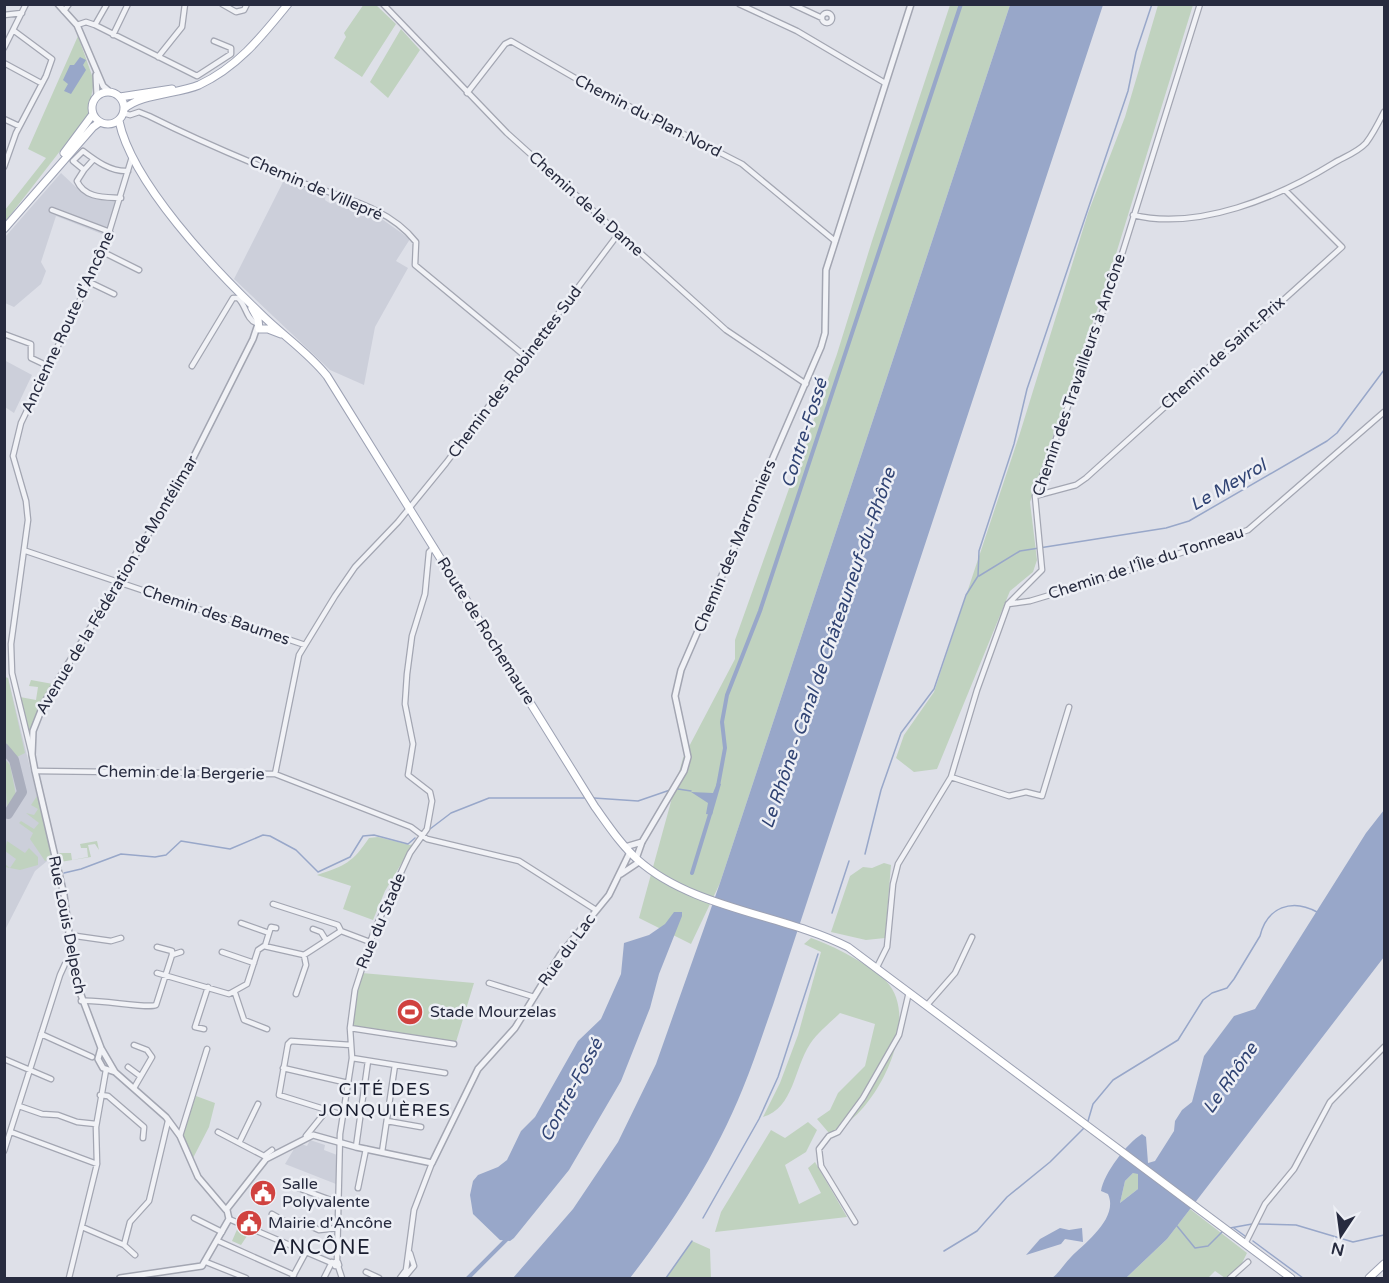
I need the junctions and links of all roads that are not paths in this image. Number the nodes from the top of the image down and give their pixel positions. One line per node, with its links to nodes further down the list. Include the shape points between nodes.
1 (26, 4): 16 (street)
2 (58, 4): 15 (street)
3 (69, 4): 15 (street)
4 (107, 4): 20 (street)
5 (128, 4): 22 (street)
6 (185, 4): 25 (street, via 182,27)
7 (222, 4): 8 (street, via 236,12 244,10)
8 (247, 4)
9 (288, 4): 30 (main road, via 245,55)
10 (383, 4): 32 (street, Chemin de la Dame)
11 (739, 4): 29 (street, via 807,36)
12 (911, 4): 29 (street, Chemin des Marronniers)
13 (1200, 4): 52 (street, Chemin des Travailleurs à Ancône)
14 (793, 5): 18 (street)
15 (64, 11): 19 (street)
16 (22, 13): 17 (street); 21 (street)
17 (4, 15)
18 (822, 18)
19 (77, 25): 20 (street); 27 (street)
20 (95, 25): 22 (street)
21 (14, 30): 24 (street); 28 (street, via 52,59)
22 (112, 34): 25 (street)
23 (214, 41): 25 (street, via 232,51 197,76)
24 (4, 48)
25 (158, 57)
26 (4, 63): 28 (street)
27 (95, 68): 31 (street); 33 (street)
28 (40, 83): 41 (street)
29 (885, 83): 56 (street, Chemin des Marronniers)
30 (201, 84): 34 (main road); 35 (main road, via 135,101)
31 (110, 92): 33 (main road); 34 (main road)
32 (467, 93): 55 (street, Chemin de la Dame); 56 (street, Chemin du Plan Nord, via 511,41 742,164)
33 (97, 96): 37 (main road, via 92,104)
34 (120, 97): 35 (main road)
35 (124, 111): 40 (main road); 63 (street, Chemin de Villepré, via 130,115 139,112 287,177 369,207 413,238 418,247 413,260 421,270)
36 (1384, 112): 49 (street, via 1365,145)
37 (93, 114): 39 (main road); 48 (main road)
38 (4, 119): 41 (street)
39 (100, 122): 40 (main road); 48 (main road)
40 (115, 122): 42 (main road, Route de Rochemaure)
41 (19, 126): 44 (street)
42 (132, 157): 45 (main road, Route de Rochemaure); 47 (street, Ancienne Route d'Ancône)
43 (93, 160): 46 (street); 46 (street, via 81,151 73,161); 47 (street)
44 (4, 167)
45 (136, 167): 47 (street); 61 (main road, Route de Rochemaure, via 208,258 246,298)
46 (84, 170): 50 (street, via 77,181 84,190 100,198)
47 (128, 171): 50 (street, Ancienne Route d'Ancône)
48 (45, 180): 53 (main road)
49 (1285, 190): 52 (street, via 1241,209 1155,220); 68 (street, Chemin de Saint-Prix, via 1342,247 1086,478 1076,485)
50 (122, 198): 54 (street, Ancienne Route d'Ancône)
51 (52, 210): 54 (street)
52 (1133, 215): 68 (street, Chemin des Travailleurs à Ancône, via 1113,283)
53 (4, 229)
54 (110, 232): 57 (street, Ancienne Route d'Ancône)
55 (619, 233): 63 (street, Chemin des Robinettes Sud); 66 (street, Chemin de la Dame, via 726,330)
56 (835, 241): 66 (street, Chemin des Marronniers, via 825,281 824,339)
57 (103, 252): 58 (street); 59 (street, Ancienne Route d'Ancône)
58 (140, 270)
59 (89, 282): 60 (street); 64 (street, Ancienne Route d'Ancône)
60 (114, 294)
61 (262, 324): 65 (street, via 250,319 243,302 233,298); 69 (main road, Route de Rochemaure, via 293,341 328,378); 72 (street, Avenue de la Fédération de Montélimar, via 190,465)
62 (4, 334): 64 (street, via 31,344 31,358)
63 (525, 356): 69 (street, Chemin des Robinettes Sud)
64 (48, 366): 71 (street, Ancienne Route d'Ancône, via 15,442 15,469 28,513)
65 (192, 366)
66 (806, 384): 81 (street, Chemin des Marronniers, via 681,670 675,696 688,756 680,779)
67 (1384, 412): 73 (street, Chemin de l'Île du Tonneau, via 1248,530 1110,577)
68 (1035, 496): 73 (street, Chemin des Travailleurs à Ancône, via 1042,570)
69 (409, 508): 70 (main road, Route de Rochemaure); 74 (street, Chemin des Robinettes Sud, via 348,576)
70 (434, 547): 80 (street, Rue du Stade, via 429,552 425,594 412,636 405,694 413,744 408,776 432,796 430,818); 82 (main road, Route de Rochemaure, via 595,807)
71 (26, 550): 72 (street, Chemin des Baumes); 76 (street, Ancienne Route d'Ancône, via 12,634 12,673)
72 (118, 582): 74 (street, Chemin des Baumes); 76 (street, Avenue de la Fédération de Montélimar, via 44,703 33,731)
73 (1008, 604): 79 (street, Chemin des Travailleurs à Ancône)
74 (305, 645): 78 (street, Chemin des Robinettes Sud)
75 (1069, 707): 79 (street, via 1041,796 1026,792 1009,796)
76 (32, 755): 77 (street, Avenue de la Fédération de Montélimar)
77 (34, 771): 78 (street, Chemin de la Bergerie); 92 (street, Rue Louis Delpech, via 64,895)
78 (275, 774): 80 (street, Chemin de la Bergerie, via 411,827)
79 (951, 777): 105 (street, Chemin des Travailleurs à Ancône, via 898,864 887,947)
80 (422, 836): 86 (street, Chemin de la Bergerie, via 519,861); 96 (street, Rue du Stade, via 410,853)
81 (642, 842): 82 (street); 83 (street, Chemin des Marronniers)
82 (627, 850): 83 (main road, Route de Rochemaure); 84 (street)
83 (638, 860): 84 (street); 105 (main road, Route de Rochemaure, via 702,897 809,931 848,948)
84 (620, 875): 86 (street, Rue du Lac)
85 (273, 904): 90 (street, via 338,925)
86 (596, 910): 113 (street, Rue du Lac, via 560,955)
87 (241, 923): 91 (street)
88 (276, 928): 91 (street, via 271,927)
89 (313, 929): 95 (street)
90 (340, 932): 95 (street); 96 (street)
91 (269, 933): 97 (street)
92 (69, 935): 94 (street, via 111,941); 103 (street, Rue Louis Delpech)
93 (972, 937): 115 (street, via 956,973)
94 (121, 938)
95 (326, 940): 101 (street)
96 (370, 942): 116 (street, Rue du Stade, via 358,976)
97 (265, 946): 101 (street); 104 (street, via 258,950)
98 (157, 947): 102 (street, via 172,951)
99 (181, 952): 102 (street)
100 (222, 952): 104 (street)
101 (304, 954): 112 (street, via 306,964)
102 (172, 955): 107 (street)
103 (71, 960): 114 (street, Rue Louis Delpech); 119 (street, via 60,975)
104 (254, 963): 111 (street, via 247,984)
105 (877, 967): 110 (main road, Route de Rochemaure)
106 (157, 973): 107 (street)
107 (166, 974): 109 (street); 114 (street, via 156,1005 150,1008 130,1002)
108 (489, 982): 113 (street)
109 (208, 987): 111 (street); 117 (street, via 195,1027)
110 (909, 992): 115 (main road, Route de Rochemaure); 172 (street, via 899,1035 863,1098 838,1132 829,1136 819,1149 821,1166)
111 (235, 993): 118 (street, via 244,1020)
112 (296, 993)
113 (534, 997): 163 (street, Rue du Lac, via 515,1028 478,1069)
114 (81, 1001): 126 (street, Rue Louis Delpech)
115 (927, 1005): 177 (main road, Route de Rochemaure)
116 (350, 1028): 120 (street); 122 (street, Rue du Stade)
117 (204, 1029)
118 (267, 1029)
119 (41, 1034): 126 (street); 135 (street)
120 (454, 1044)
121 (134, 1045): 124 (street)
122 (351, 1045): 128 (street, Rue du Stade); 134 (street, via 291,1041)
123 (1384, 1047): 177 (street, via 1330,1102 1294,1169 1265,1204)
124 (141, 1048): 127 (street); 137 (street, via 152,1057)
125 (207, 1049): 153 (street)
126 (99, 1055): 133 (street); 133 (street, Rue Louis Delpech)
127 (138, 1055)
128 (352, 1058): 130 (street); 139 (street, Rue du Stade)
129 (4, 1059): 135 (street)
130 (368, 1061): 131 (street); 157 (street)
131 (395, 1065): 136 (street); 147 (street)
132 (128, 1067): 137 (street)
133 (108, 1068): 140 (street); 141 (street)
134 (283, 1068): 139 (street); 144 (street, via 279,1095)
135 (29, 1069): 138 (street); 143 (street)
136 (445, 1073)
137 (140, 1076): 140 (street)
138 (51, 1079)
139 (348, 1083): 145 (street, Rue du Stade)
140 (134, 1088): 146 (street)
141 (100, 1095): 148 (street); 154 (street, via 108,1096 144,1127)
142 (258, 1104): 156 (street)
143 (19, 1106): 148 (street); 150 (street)
144 (327, 1110): 145 (street); 152 (street)
145 (343, 1115): 155 (street, Rue du Stade)
146 (168, 1121): 153 (street); 178 (street, via 149,1201 130,1222)
147 (387, 1121): 149 (street); 161 (street)
148 (96, 1125): 164 (street)
149 (421, 1127)
150 (11, 1132): 160 (street); 164 (street)
151 (218, 1132): 156 (street)
152 (309, 1135): 155 (street); 162 (street)
153 (180, 1136): 168 (street, via 198,1177)
154 (143, 1138)
155 (340, 1142): 157 (street); 167 (street, Rue du Stade)
156 (239, 1143): 162 (street)
157 (356, 1147): 159 (street)
158 (272, 1149): 162 (street)
159 (366, 1149): 161 (street); 166 (street)
160 (4, 1151)
161 (382, 1152): 163 (street)
162 (265, 1157): 168 (street)
163 (432, 1163): 193 (street, Rue du Lac, via 414,1210 410,1250)
164 (97, 1164): 173 (street)
165 (290, 1185): 167 (street)
166 (358, 1188)
167 (339, 1203): 174 (street, Rue du Stade)
168 (227, 1207): 171 (street)
169 (272, 1214): 174 (street, via 291,1225 298,1221 319,1230)
170 (194, 1218): 175 (street)
171 (229, 1219): 175 (street); 179 (street)
172 (855, 1222)
173 (82, 1227): 178 (street); 187 (street)
174 (338, 1228): 183 (street, Rue du Stade)
175 (222, 1232): 176 (street)
176 (218, 1241): 181 (street); 186 (street)
177 (1245, 1244): 195 (main road, Route de Rochemaure)
178 (124, 1245): 180 (street)
179 (306, 1252): 183 (street); 186 (street)
180 (135, 1256)
181 (206, 1262): 188 (street, via 198,1268); 189 (street)
182 (1248, 1262): 194 (street)
183 (335, 1263): 190 (street); 191 (street, Rue du Stade)
184 (1384, 1264): 196 (main road)
185 (366, 1272): 192 (street)
186 (293, 1276)
187 (69, 1278)
188 (120, 1278)
189 (246, 1278)
190 (324, 1278)
191 (342, 1278)
192 (379, 1278)
193 (402, 1278)
194 (1230, 1278)
195 (1291, 1278)
196 (1369, 1278)

